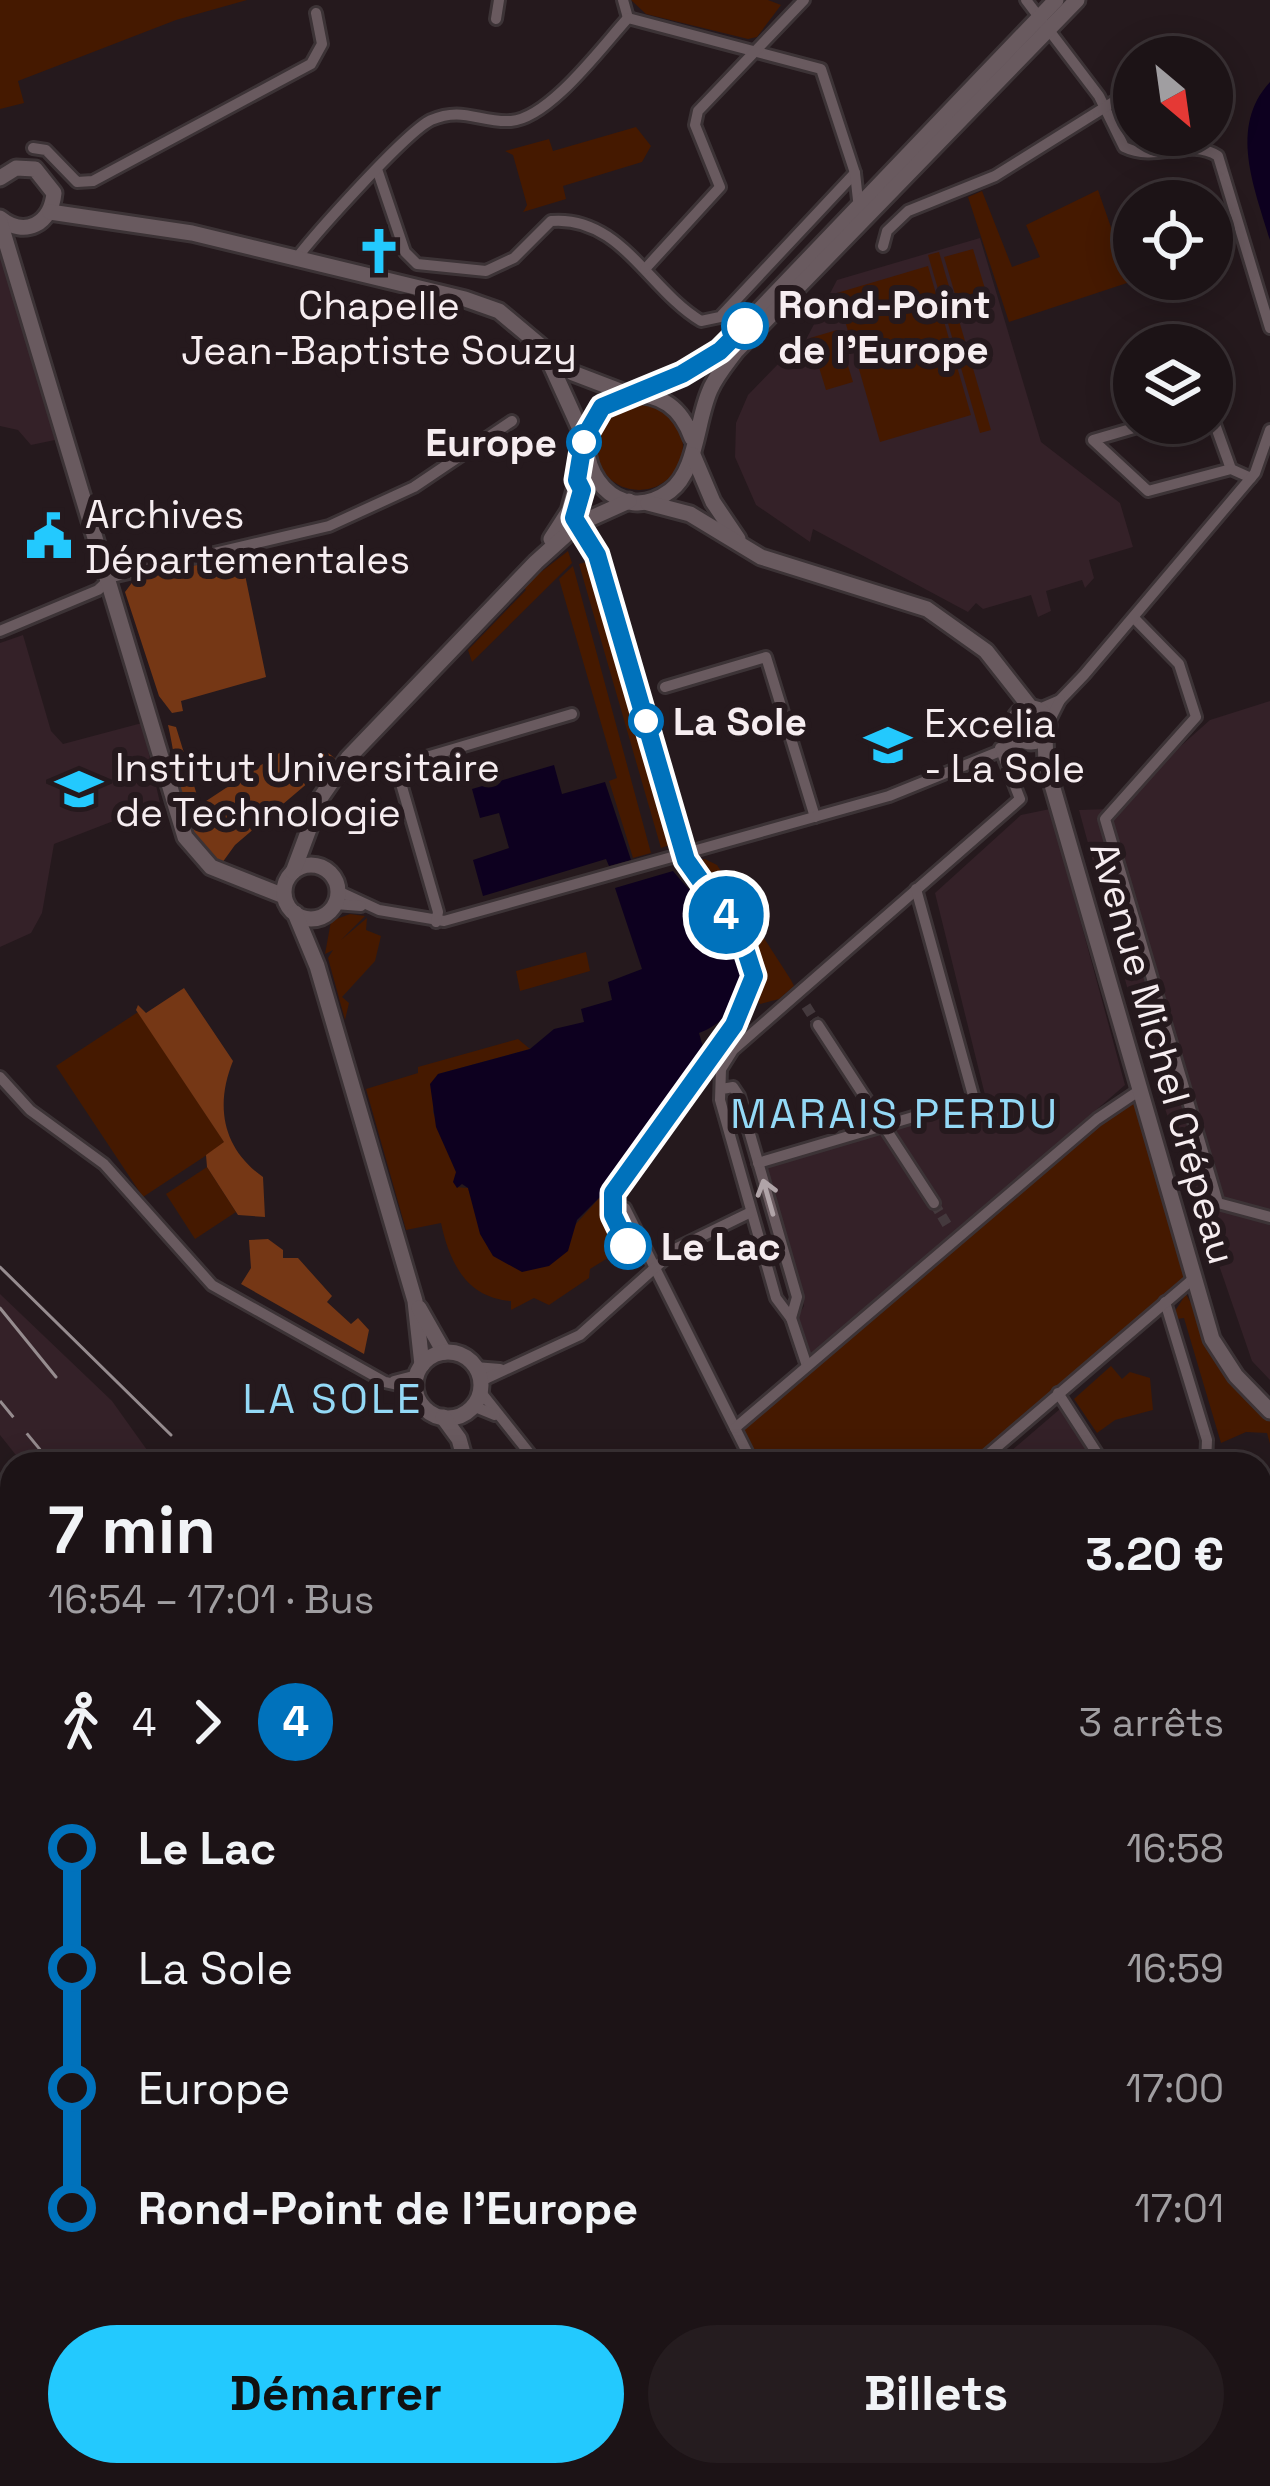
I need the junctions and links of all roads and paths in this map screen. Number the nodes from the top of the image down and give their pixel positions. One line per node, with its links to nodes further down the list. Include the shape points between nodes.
1 (499, 0): 9 (street)
2 (622, 0): 8 (street)
3 (804, 0): 11 (street)
4 (1025, 0): 10 (street)
5 (1056, 0): 10 (street)
6 (1077, 0): 10 (street)
7 (316, 13): 14 (street, via 322,44 311,64 93,181 77,182)
8 (628, 18): 11 (street); 15 (street, via 571,80 520,118 460,110 430,121)
9 (496, 19)
10 (1044, 24): 13 (street); 18 (street); 36 (street, via 736,351 712,385)
11 (755, 51): 16 (street, via 824,73); 27 (street, via 695,117 720,187)
12 (1113, 103): 13 (street)
13 (1103, 110): 25 (street, via 981,184 908,211 887,230); 29 (street, via 1134,152 1202,148 1225,166)
14 (34, 148)
15 (378, 172): 26 (street); 27 (street, via 405,252 417,264 486,272 557,220 605,232)
16 (855, 173): 18 (street); 20 (street); 27 (street, via 720,316 692,316)
17 (1, 176): 19 (street, via 35,170)
18 (883, 183): 20 (street)
19 (54, 194): 21 (street); 23 (street)
20 (859, 209): 31 (street, via 720,351)
21 (50, 212): 23 (street); 24 (street)
22 (0, 220): 24 (street); 28 (street)
23 (136, 221): 26 (street)
24 (34, 226): 28 (street, via 18,243)
25 (883, 246)
26 (296, 259): 30 (street, via 465,298 499,311)
27 (645, 269)
28 (18, 274): 43 (street)
29 (1270, 328)
30 (543, 349): 31 (street, via 573,373); 37 (street)
31 (635, 394): 36 (street, via 675,407); 37 (street, via 602,407)
32 (512, 421): 43 (street, via 414,487 329,526)
33 (1270, 430): 39 (street)
34 (1113, 434): 38 (street, via 1093,440 1153,493)
35 (1222, 444): 38 (street)
36 (693, 446): 40 (street, via 675,488); 41 (street, via 713,502)
37 (584, 447): 40 (street, via 596,483); 42 (street, via 564,522)
38 (1231, 469): 39 (street)
39 (1251, 478): 44 (street)
40 (637, 502): 41 (street, via 690,514); 42 (street, via 578,524)
41 (743, 546): 48 (street, via 927,609 986,651)
42 (536, 562): 50 (street, via 348,758)
43 (108, 580): 45 (street); 54 (street, via 185,837 211,867)
44 (1134, 618): 48 (street); 70 (street, via 1179,664 1196,717 1105,819 1219,1203)
45 (0, 631)
46 (665, 686): 51 (street, via 766,657)
47 (572, 714): 59 (street, via 396,766)
48 (1031, 725): 49 (street); 64 (street, Avenue Michel Crépeau)
49 (1001, 747): 51 (street, via 930,781); 55 (street, via 1020,799)
50 (316, 808): 52 (street, via 312,836); 53 (street)
51 (815, 817): 59 (street)
52 (322, 867): 53 (street); 57 (street, via 334,878)
53 (291, 874): 54 (street); 56 (street)
54 (251, 878): 56 (street)
55 (916, 889): 63 (street, via 726,1060); 65 (street, via 974,1099)
56 (284, 896): 58 (street)
57 (332, 904): 58 (street); 59 (street); 60 (street)
58 (295, 913): 60 (street)
59 (436, 922)
60 (317, 966): 73 (street)
61 (818, 1025): 65 (street)
62 (0, 1077): 78 (street, via 104,1164 212,1286 385,1382)
63 (726, 1088): 66 (street, via 739,1096); 69 (street, via 720,1100)
64 (1140, 1090): 72 (street, Avenue Michel Crépeau); 77 (street)
65 (883, 1125): 66 (street); 67 (street)
66 (758, 1163): 75 (street, one-way to 66, via 796,1297)
67 (934, 1204)
68 (625, 1208): 71 (street)
69 (751, 1212): 71 (street, via 713,1226); 75 (street, via 776,1298)
70 (1270, 1217)
71 (654, 1266): 79 (street, via 580,1335); 83 (street)
72 (1193, 1279): 74 (street); 81 (street, Avenue Michel Crépeau, via 1212,1339)
73 (415, 1301): 76 (street); 78 (street)
74 (1165, 1301): 80 (street); 90 (street)
75 (791, 1318): 77 (street)
76 (444, 1352): 78 (street); 79 (street, via 461,1355)
77 (807, 1366): 83 (street)
78 (418, 1376): 82 (street, via 424,1408)
79 (474, 1392): 82 (street); 84 (street); 86 (street)
80 (1058, 1394): 88 (street); 89 (street)
81 (1270, 1411)
82 (443, 1417): 84 (street)
83 (735, 1428): 87 (street)
84 (459, 1439): 85 (street)
85 (463, 1452)
86 (528, 1452)
87 (747, 1452)
88 (990, 1452)
89 (1096, 1452)
90 (1206, 1452)

